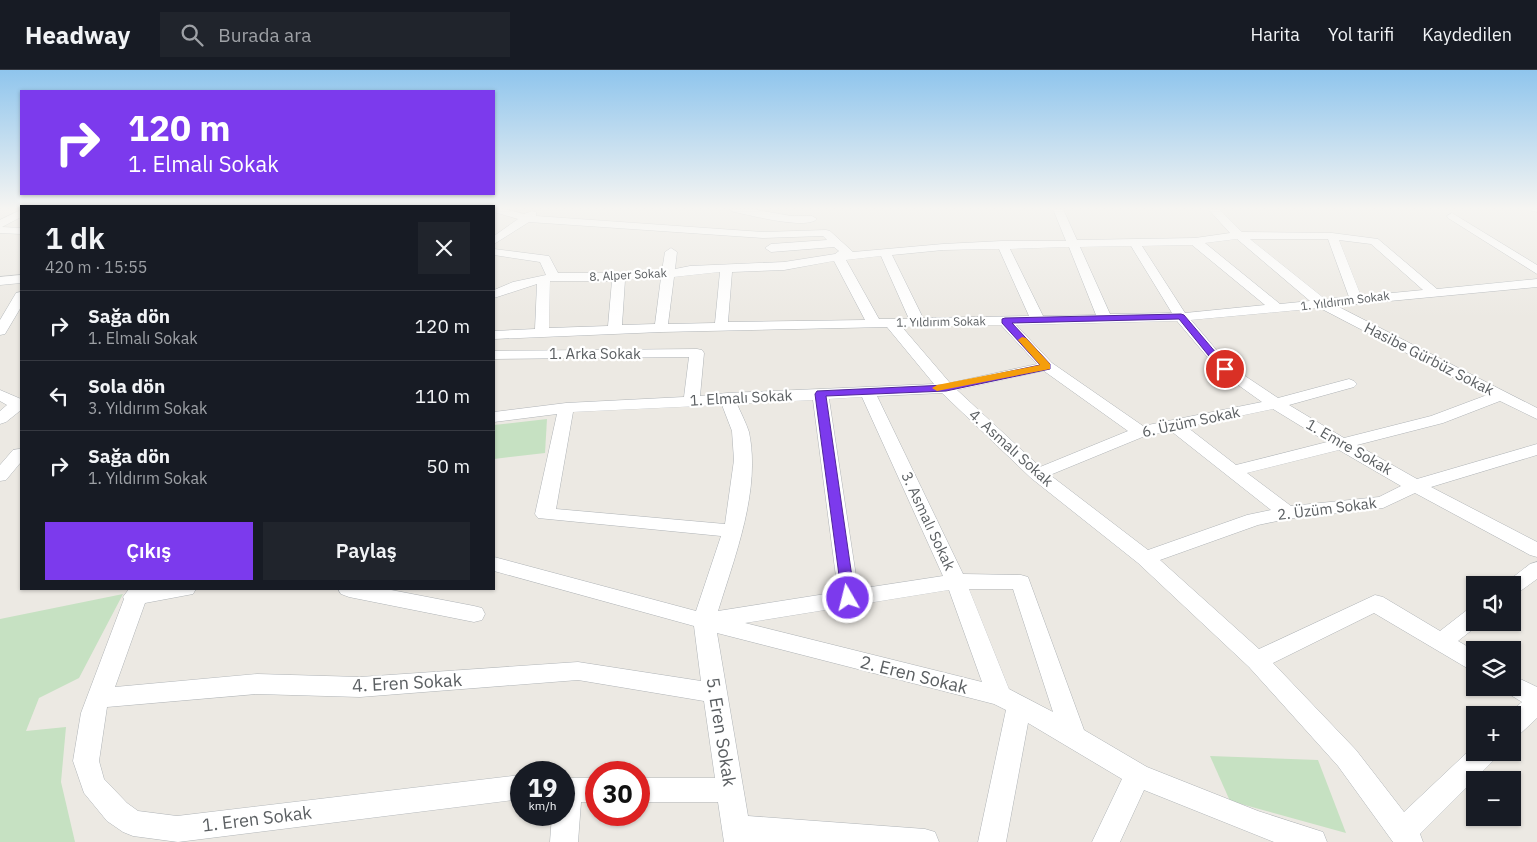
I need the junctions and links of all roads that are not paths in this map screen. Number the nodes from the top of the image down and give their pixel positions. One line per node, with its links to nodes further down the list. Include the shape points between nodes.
1 (811, 245): 12 (street)
2 (839, 245): 16 (street, via 847,252)
3 (987, 245): 15 (street, 8. Alper Sokak)
4 (1002, 245): 33 (street)
5 (1073, 245): 32 (street)
6 (1136, 245): 31 (street, 1. Emre Sokak)
7 (1200, 245): 30 (street)
8 (1251, 245): 29 (street, Hasibe Gürbüz Sokak)
9 (1335, 245): 28 (street)
10 (1380, 245): 25 (street, 8. Alper Sokak)
11 (1498, 245): 18 (street)
12 (772, 248)
13 (495, 252): 21 (street, via 545,259)
14 (671, 252): 19 (street)
15 (885, 252): 16 (street, 8. Alper Sokak); 35 (street)
16 (838, 257): 17 (street, 8. Alper Sokak, via 784,266); 36 (street, 4. Asmalı Sokak)
17 (726, 269): 19 (street, 8. Alper Sokak); 38 (street)
18 (1537, 270)
19 (668, 274): 20 (street, 8. Alper Sokak); 37 (street)
20 (619, 277): 21 (street, 8. Alper Sokak); 39 (street)
21 (548, 278): 26 (street, 8. Alper Sokak); 41 (street)
22 (20, 279): 23 (street)
23 (0, 281)
24 (1537, 283): 25 (street, 1. Yıldırım Sokak)
25 (1433, 292): 28 (street, 1. Yıldırım Sokak)
26 (495, 294)
27 (20, 298): 40 (street)
28 (1356, 299): 29 (street, 1. Yıldırım Sokak)
29 (1321, 304): 30 (street, 1. Yıldırım Sokak); 49 (street, Hasibe Gürbüz Sokak)
30 (1278, 309): 31 (street, 1. Yıldırım Sokak)
31 (1181, 317): 32 (street, 1. Yıldırım Sokak); 53 (street, 1. Emre Sokak, via 1225,369)
32 (1105, 319): 33 (street, 1. Yıldırım Sokak)
33 (1038, 320): 34 (street, 1. Yıldırım Sokak)
34 (1005, 321): 35 (street, 1. Yıldırım Sokak); 44 (street)
35 (918, 322): 36 (street, 1. Yıldırım Sokak)
36 (883, 323): 38 (street, 1. Yıldırım Sokak); 46 (street, 4. Asmalı Sokak)
37 (660, 328): 38 (street, 1. Yıldırım Sokak); 39 (street, 1. Yıldırım Sokak)
38 (721, 328)
39 (615, 330): 41 (street, 1. Yıldırım Sokak)
40 (0, 331)
41 (542, 333): 42 (street, 1. Yıldırım Sokak)
42 (495, 335)
43 (495, 355): 52 (street, 1. Arka Sokak, via 697,353)
44 (1047, 366): 46 (street, 1. Elmalı Sokak); 59 (street)
45 (1349, 384): 53 (street, 6. Üzüm Sokak)
46 (946, 388): 47 (street, 1. Elmalı Sokak); 65 (street, 4. Asmalı Sokak)
47 (867, 392): 48 (street, 1. Elmalı Sokak); 74 (street, 3. Asmalı Sokak)
48 (820, 394): 50 (street, 1. Elmalı Sokak); 79 (street)
49 (1501, 395): 55 (street, Hasibe Gürbüz Sokak); 60 (street, via 1437,420)
50 (727, 398): 52 (street, 1. Elmalı Sokak); 69 (street, via 740,431 743,460)
51 (14, 400): 57 (street)
52 (692, 400): 54 (street, 1. Elmalı Sokak)
53 (1276, 404): 58 (street, 6. Üzüm Sokak); 60 (street, 1. Emre Sokak)
54 (566, 408): 56 (street, 1. Elmalı Sokak); 69 (street, via 545,514)
55 (1537, 414)
56 (495, 417)
57 (0, 419)
58 (1174, 425): 59 (street, 6. Üzüm Sokak); 64 (street)
59 (1140, 432): 65 (street, 6. Üzüm Sokak)
60 (1342, 444): 64 (street); 67 (street, 1. Emre Sokak)
61 (1537, 449): 67 (street, 2. Üzüm Sokak)
62 (20, 453): 63 (street); 66 (street)
63 (0, 456)
64 (1233, 471): 68 (street)
65 (1037, 474): 71 (street, 4. Asmalı Sokak)
66 (0, 476)
67 (1416, 486): 68 (street, 2. Üzüm Sokak, via 1383,502); 70 (street, 1. Emre Sokak)
68 (1286, 513): 71 (street, 2. Üzüm Sokak, via 1254,519)
69 (733, 531): 81 (street)
70 (1537, 550)
71 (1144, 558): 85 (street, 4. Asmalı Sokak)
72 (495, 564): 81 (street, 2. Eren Sokak)
73 (1537, 569): 75 (street)
74 (956, 581): 79 (street); 90 (street); 93 (street, 3. Asmalı Sokak, via 1021,582)
75 (1521, 581)
76 (173, 590): 78 (street)
77 (354, 590): 80 (street)
78 (137, 593): 88 (street, 1. Eren Sokak)
79 (848, 598): 81 (street)
80 (474, 614)
81 (704, 621): 87 (street, 5. Eren Sokak); 90 (street, 2. Eren Sokak)
82 (1466, 623): 83 (street)
83 (1441, 642): 84 (street); 85 (street, via 1375,603)
84 (1466, 657)
85 (1257, 661): 101 (street, 4. Asmalı Sokak, via 1347,758)
86 (1521, 689): 89 (street)
87 (715, 693): 88 (street, 4. Eren Sokak, via 578,671 360,687 257,684); 98 (street, 5. Eren Sokak)
88 (98, 698): 96 (street, 1. Eren Sokak, via 86,761 92,785 133,824 177,829)
89 (1537, 699)
90 (1009, 701): 93 (street, 2. Eren Sokak); 104 (street)
91 (1537, 703): 92 (street)
92 (1521, 718)
93 (1073, 736): 95 (street, 2. Eren Sokak)
94 (1477, 761): 101 (street)
95 (1138, 775): 105 (street); 106 (street, 2. Eren Sokak, via 1256,823)
96 (510, 788)
97 (650, 790): 98 (street)
98 (730, 790): 100 (street, 5. Eren Sokak)
99 (565, 826): 102 (street)
100 (737, 835): 103 (street)
101 (1405, 837)
102 (564, 842)
103 (925, 842)
104 (992, 842)
105 (1106, 842)
106 (1313, 842)

